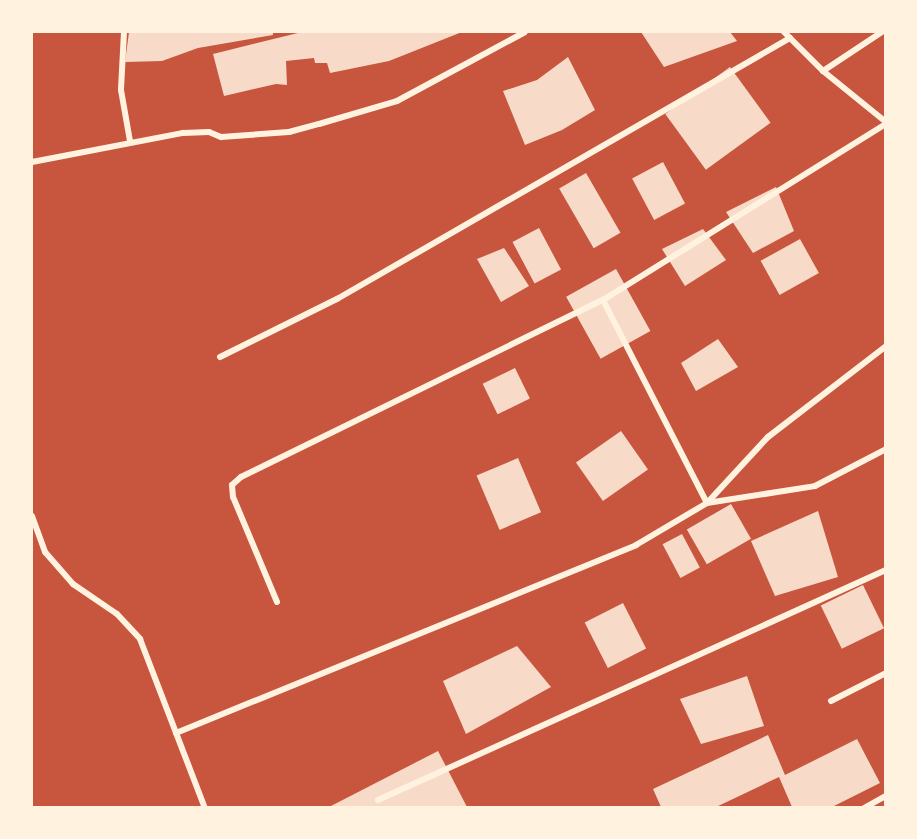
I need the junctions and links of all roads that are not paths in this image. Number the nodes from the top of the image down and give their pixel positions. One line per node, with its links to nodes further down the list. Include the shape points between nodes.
1 (124, 32): 8 (street, via 120,90)
2 (525, 32): 8 (street, via 397,101 319,124 289,132 221,137 209,132 183,133)
3 (784, 32): 5 (street)
4 (882, 32): 6 (street)
5 (790, 38): 6 (street); 12 (street, via 347,293)
6 (823, 71): 7 (street)
7 (885, 123): 10 (street)
8 (130, 141): 9 (street)
9 (32, 162)
10 (603, 300): 14 (street); 17 (street, via 232,485 233,497)
11 (885, 346): 14 (street, via 768,437)
12 (220, 357)
13 (885, 449): 14 (street, via 815,486)
14 (707, 503): 20 (street, via 636,545)
15 (32, 516): 20 (street, via 45,552 73,584 117,614 140,639)
16 (885, 570): 22 (street)
17 (277, 602)
18 (885, 673): 19 (street)
19 (831, 701)
20 (176, 733): 23 (street)
21 (885, 796): 24 (street)
22 (378, 800)
23 (205, 807)
24 (864, 807)

